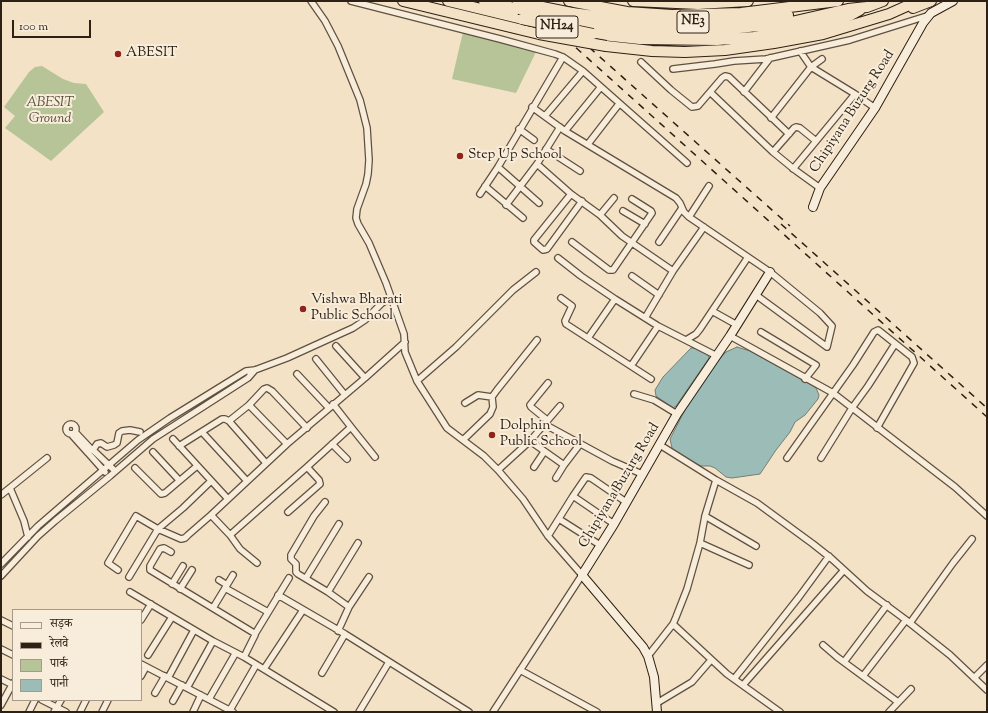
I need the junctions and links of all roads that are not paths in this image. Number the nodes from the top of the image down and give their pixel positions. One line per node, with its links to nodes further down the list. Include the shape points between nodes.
1 (311, 1): 79 (street, via 338,46 360,100 367,128 369,160 366,184 356,208 356,218 382,271)
2 (351, 1): 19 (street)
3 (403, 1): 17 (highway, bridge, via 539,34 606,46 671,52 774,44)
4 (448, 1): 14 (highway)
5 (484, 1): 14 (highway, NE3)
6 (569, 1): 17 (highway, via 627,12 672,15 741,13)
7 (633, 1): 8 (highway, via 698,4)
8 (748, 1)
9 (839, 1): 17 (highway)
10 (883, 1): 17 (highway, NE3)
11 (918, 1): 15 (highway)
12 (931, 1): 15 (highway, via 914,8)
13 (953, 1): 16 (street, Chipiyana Buzurg Road)
14 (519, 8): 17 (highway, NE3, bridge, via 574,18 648,21 743,20 792,14); 17 (highway, NH24, bridge, via 592,34 640,39 717,40 754,37)
15 (899, 9): 17 (highway)
16 (930, 15): 18 (street, via 850,40); 32 (street, Chipiyana Buzurg Road)
17 (822, 17)
18 (800, 51): 20 (street); 23 (street)
19 (563, 57): 25 (street); 31 (street)
20 (770, 58): 24 (street); 28 (street)
21 (822, 59): 23 (street)
22 (641, 62): 27 (street, via 692,107 698,106)
23 (812, 67): 29 (street); 34 (street)
24 (673, 68)
25 (583, 71): 26 (street); 33 (street)
26 (600, 88): 30 (street); 37 (street)
27 (710, 92): 28 (street, via 725,76); 43 (street)
28 (744, 92): 34 (street)
29 (855, 94): 32 (street); 40 (street)
30 (619, 104): 41 (street); 44 (street)
31 (532, 107): 33 (street); 36 (street)
32 (875, 108): 52 (street, Chipiyana Buzurg Road)
33 (544, 116): 35 (street)
34 (771, 118): 38 (street)
35 (560, 127): 37 (street); 42 (street)
36 (519, 129): 39 (street); 46 (street)
37 (565, 131): 41 (street)
38 (789, 134): 40 (street, via 796,127 800,128); 43 (street)
39 (534, 140)
40 (816, 141): 47 (street)
41 (588, 144): 61 (street, via 676,198)
42 (546, 149): 45 (street); 48 (street)
43 (773, 152): 47 (street)
44 (687, 163)
45 (537, 164): 50 (street); 54 (street)
46 (498, 167): 49 (street); 50 (street)
47 (793, 169): 52 (street)
48 (580, 171)
49 (485, 186): 53 (street); 59 (street)
50 (520, 186): 58 (street); 59 (street)
51 (709, 186): 64 (street)
52 (820, 188): 60 (street, Chipiyana Buzurg Road)
53 (480, 194)
54 (571, 194): 57 (street); 57 (street, via 534,240 544,250)
55 (614, 198): 63 (street)
56 (632, 199): 66 (street, via 652,212)
57 (582, 201): 63 (street)
58 (539, 203)
59 (506, 205): 65 (street)
60 (813, 207)
61 (682, 208): 64 (street); 69 (street)
62 (623, 211): 66 (street)
63 (600, 215): 70 (street)
64 (689, 217): 67 (street)
65 (523, 218)
66 (645, 224): 70 (street)
67 (704, 227): 71 (street); 73 (street)
68 (572, 242): 70 (street, via 611,271)
69 (660, 242)
70 (631, 243): 73 (street)
71 (748, 257): 75 (street); 82 (street)
72 (558, 258): 81 (street)
73 (672, 271): 77 (street)
74 (536, 272): 102 (street, via 513,290 456,347)
75 (770, 272): 78 (street, Chipiyana Buzurg Road); 78 (street, via 830,324 832,329 827,347)
76 (632, 276): 77 (street)
77 (659, 295): 83 (street)
78 (756, 295): 84 (street, Chipiyana Buzurg Road)
79 (390, 298): 91 (street); 97 (street, via 353,328)
80 (560, 298): 88 (street, via 572,306 565,323)
81 (615, 299): 83 (street); 88 (street)
82 (712, 311): 84 (street); 90 (street, via 697,332)
83 (645, 318): 85 (street)
84 (737, 325): 87 (street, Chipiyana Buzurg Road)
85 (658, 326): 90 (street); 96 (street)
86 (761, 332): 101 (street, via 816,365)
87 (730, 336): 94 (street, Chipiyana Buzurg Road); 101 (street)
88 (588, 338): 96 (street)
89 (537, 340): 107 (street)
90 (686, 340): 94 (street)
91 (405, 342): 99 (street); 102 (street, via 405,352)
92 (895, 344): 104 (street, via 880,331 874,332); 112 (street); 118 (street, via 912,357 914,365)
93 (336, 346): 99 (street)
94 (717, 356): 113 (street, Chipiyana Buzurg Road)
95 (316, 359): 106 (street)
96 (631, 366): 100 (street)
97 (254, 370): 140 (street, via 246,371 170,418 138,440); 147 (street, via 248,378 153,439)
98 (297, 374): 110 (street)
99 (365, 378): 106 (street)
100 (651, 379)
101 (805, 379): 104 (street)
102 (416, 381): 123 (street, via 447,428)
103 (548, 383): 115 (street, via 530,404)
104 (833, 393): 112 (street); 135 (street)
105 (634, 394): 113 (street, via 654,400)
106 (345, 395): 110 (street)
107 (492, 397): 108 (street, via 478,395); 123 (street, via 492,411)
108 (465, 403)
109 (249, 405): 114 (street); 117 (street, via 264,389 269,389); 125 (street)
110 (331, 406): 116 (street); 117 (street)
111 (560, 406): 115 (street)
112 (852, 408): 118 (street); 136 (street)
113 (677, 414): 128 (street, Chipiyana Buzurg Road)
114 (229, 421): 120 (street, via 222,419); 138 (street)
115 (546, 422): 124 (street); 127 (street)
116 (351, 427): 126 (street); 133 (street)
117 (307, 428): 125 (street)
118 (877, 428): 164 (street, via 955,487)
119 (140, 432): 130 (street, via 122,431 114,445 107,447 100,443)
120 (202, 432): 129 (street); 154 (street)
121 (73, 433): 130 (street)
122 (172, 439): 129 (street)
123 (463, 440): 146 (street)
124 (530, 441): 132 (street); 146 (street)
125 (287, 444): 138 (street)
126 (332, 444): 137 (street); 142 (street)
127 (580, 444): 139 (street); 148 (street)
128 (660, 445): 148 (street, Chipiyana Buzurg Road); 152 (street)
129 (179, 446): 141 (street)
130 (91, 451): 140 (street); 145 (street)
131 (152, 452): 151 (street)
132 (544, 452): 139 (street); 143 (street)
133 (375, 457)
134 (47, 458): 155 (street)
135 (787, 458)
136 (821, 458)
137 (347, 459)
138 (266, 463): 154 (street)
139 (564, 465): 150 (street)
140 (110, 466): 145 (street); 147 (street)
141 (197, 466): 151 (street); 153 (street)
142 (307, 467): 161 (street, via 320,484); 171 (street)
143 (534, 467)
144 (135, 468): 151 (street, via 158,494 165,493)
145 (104, 470): 149 (street); 168 (street)
146 (498, 470): 172 (street, via 523,499)
147 (116, 471): 149 (street)
148 (642, 474): 160 (street, Chipiyana Buzurg Road)
149 (110, 476): 170 (street)
150 (556, 478)
151 (179, 480)
152 (716, 480): 163 (street); 180 (street, via 756,503)
153 (211, 481): 158 (street); 169 (street)
154 (248, 481): 158 (street)
155 (10, 488): 156 (street); 173 (street)
156 (1, 495)
157 (573, 496): 160 (street, via 584,478 588,477); 165 (street); 167 (street)
158 (228, 499): 162 (street)
159 (325, 502): 194 (street, via 291,557 296,564 297,574)
160 (626, 502): 167 (street, Chipiyana Buzurg Road)
161 (288, 512)
162 (211, 515): 169 (street, via 185,538); 171 (street)
163 (705, 516): 176 (street); 178 (street)
164 (987, 516)
165 (559, 519): 172 (street); 177 (street)
166 (339, 524): 194 (street)
167 (614, 524): 177 (street, Chipiyana Buzurg Road)
168 (38, 526): 170 (street); 173 (street)
169 (158, 528): 185 (street, via 136,516 108,563); 191 (street)
170 (43, 532): 190 (street)
171 (230, 534): 181 (street, via 240,549)
172 (548, 536): 189 (street)
173 (28, 537): 182 (street)
174 (972, 540): 211 (street)
175 (358, 543): 200 (street)
176 (700, 543): 183 (street); 212 (street, via 687,589)
177 (600, 546): 189 (street, Chipiyana Buzurg Road)
178 (756, 546)
179 (171, 552): 196 (street, via 160,548 150,568)
180 (829, 556): 187 (street); 239 (street)
181 (257, 563)
182 (1, 564)
183 (749, 565)
184 (183, 566): 196 (street)
185 (118, 570)
186 (192, 570): 198 (street)
187 (844, 570): 203 (street); 241 (street)
188 (233, 575): 197 (street)
189 (582, 575): 224 (street, via 638,640); 233 (street, Chipiyana Buzurg Road)
190 (1, 576)
191 (129, 577)
192 (369, 577): 204 (street)
193 (289, 578): 201 (street)
194 (306, 578): 200 (street)
195 (219, 580): 197 (street)
196 (172, 584): 198 (street)
197 (226, 587): 205 (street); 207 (street)
198 (180, 589): 205 (street)
199 (130, 592): 202 (street)
200 (328, 592): 204 (street)
201 (278, 595): 206 (street); 207 (street)
202 (151, 604): 208 (street); 209 (street)
203 (886, 605): 211 (street); 228 (street)
204 (349, 607): 215 (street)
205 (214, 608): 216 (street)
206 (303, 610): 215 (street); 232 (street)
207 (268, 612): 216 (street)
208 (172, 617): 214 (street); 223 (street)
209 (142, 618)
210 (1, 620): 213 (street)
211 (908, 621): 235 (street); 237 (street)
212 (672, 624): 224 (street); 226 (street)
213 (12, 626)
214 (194, 630): 218 (street); 236 (street)
215 (338, 630): 217 (street)
216 (255, 634): 225 (street)
217 (345, 634): 227 (street); 234 (street)
218 (213, 641): 222 (street); 243 (street)
219 (823, 645): 228 (street)
220 (1, 649): 221 (street)
221 (12, 654)
222 (235, 654): 225 (street); 248 (street)
223 (148, 655)
224 (648, 656): 256 (street)
225 (244, 657): 230 (street)
226 (711, 660): 239 (street); 256 (street, via 692,682)
227 (389, 662): 267 (street); 268 (street)
228 (844, 662): 235 (street)
229 (144, 665): 236 (street)
230 (256, 665): 232 (street); 260 (street)
231 (987, 665): 237 (street)
232 (264, 669): 266 (street)
233 (520, 670): 269 (street, Chipiyana Buzurg Road); 270 (street)
234 (322, 673)
235 (863, 676): 255 (street)
236 (167, 677): 243 (street); 246 (street)
237 (974, 678): 245 (street)
238 (1, 679): 240 (street)
239 (734, 679): 241 (street)
240 (12, 684)
241 (743, 685): 272 (street)
242 (12, 686): 257 (street)
243 (185, 686): 247 (street); 254 (street)
244 (910, 689): 255 (street)
245 (987, 690)
246 (155, 693)
247 (201, 695): 248 (street); 265 (street)
248 (209, 699): 258 (street)
249 (34, 701): 261 (street)
250 (43, 701): 259 (street)
251 (60, 701): 259 (street)
252 (86, 701): 263 (street)
253 (108, 701): 264 (street)
254 (173, 701)
255 (898, 702): 273 (street)
256 (657, 703): 271 (street)
257 (1, 706)
258 (222, 709): 260 (street)
259 (56, 710): 262 (street)
260 (231, 711)
261 (29, 712)
262 (66, 712)
263 (80, 712)
264 (102, 712)
265 (193, 712)
266 (334, 712)
267 (359, 712)
268 (469, 712)
269 (492, 712)
270 (597, 712)
271 (658, 712)
272 (780, 712)
273 (889, 712)

